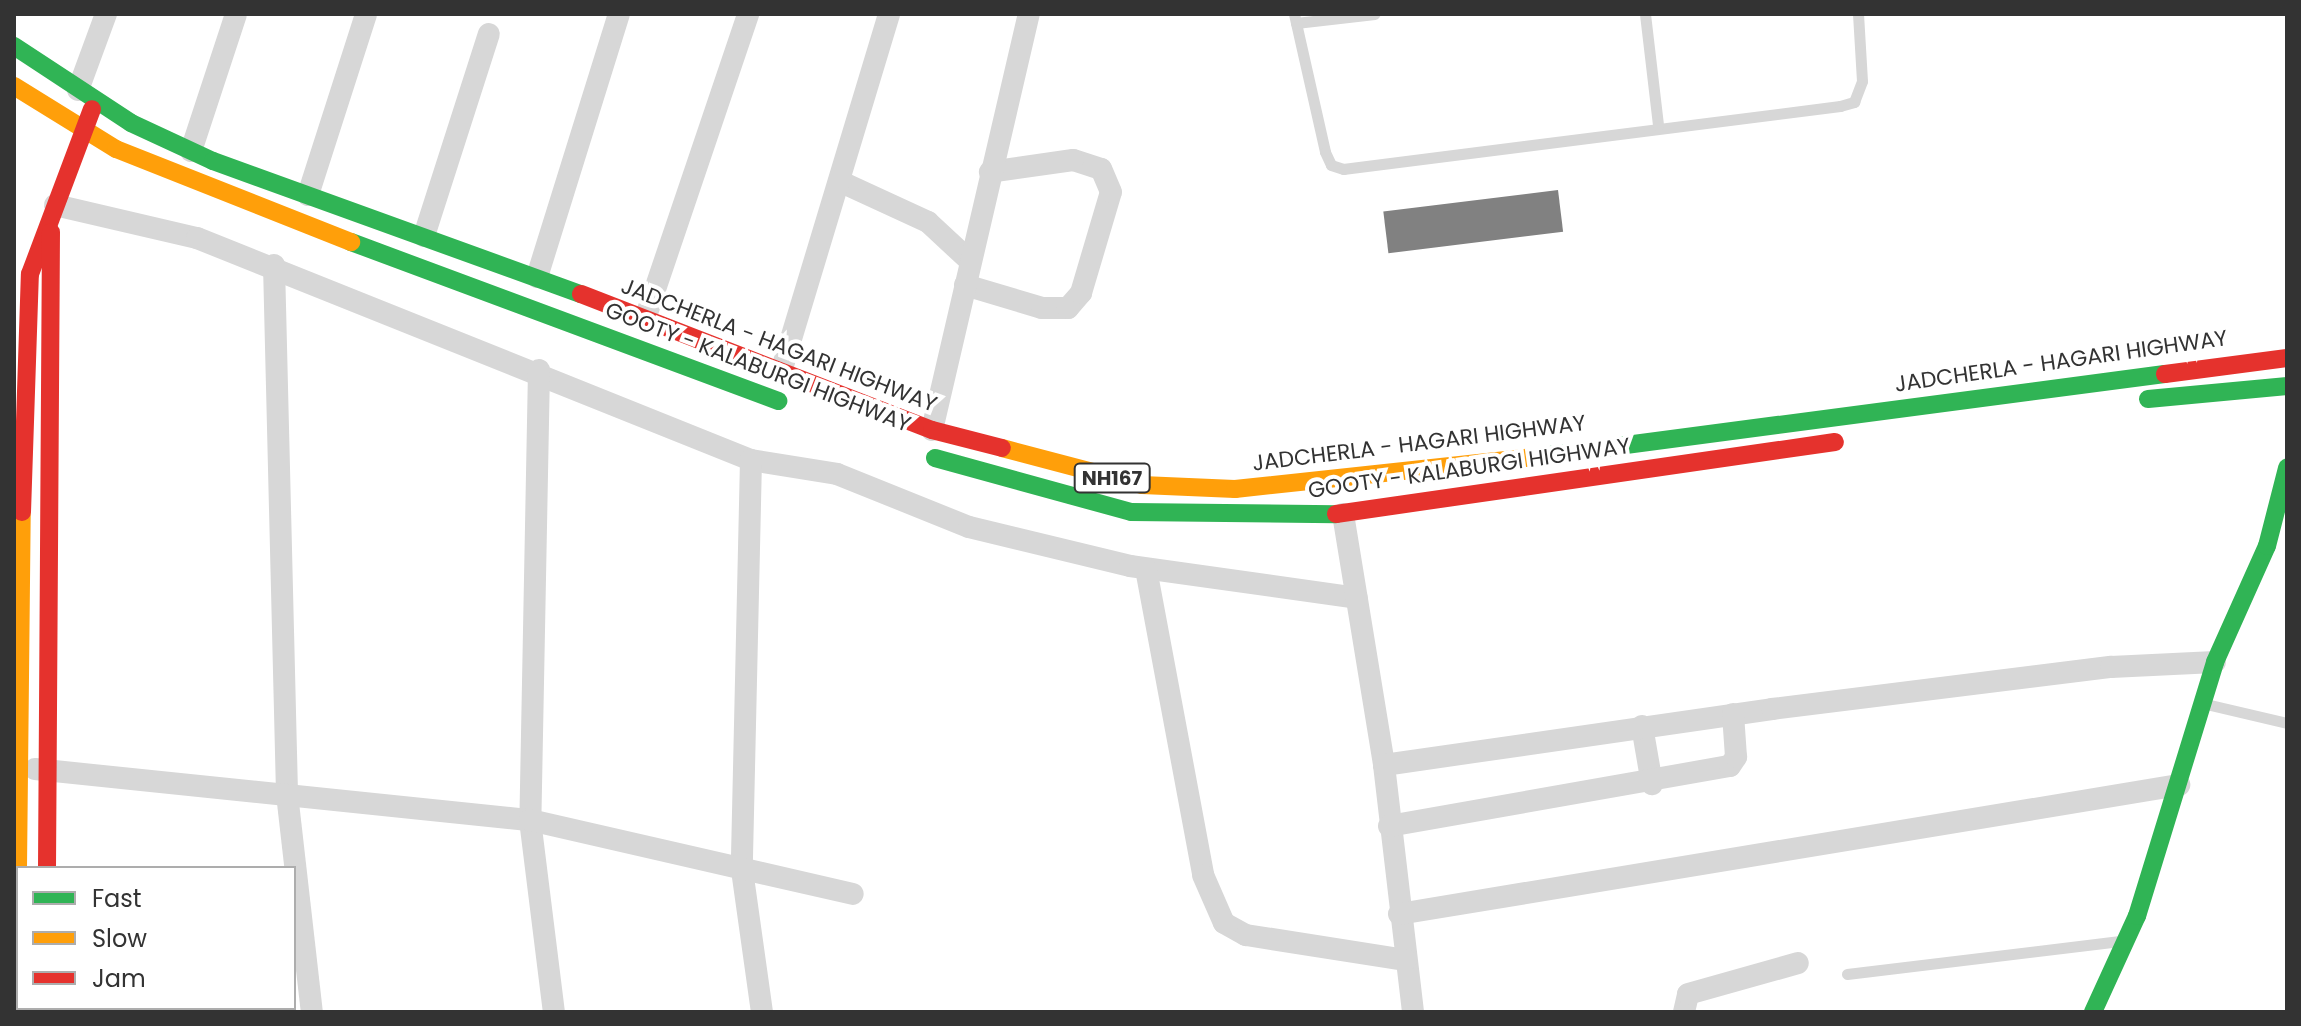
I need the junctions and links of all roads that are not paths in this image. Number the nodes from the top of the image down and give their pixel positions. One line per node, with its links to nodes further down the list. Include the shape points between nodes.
1 (106, 14): 15 (street)
2 (236, 14): 18 (street)
3 (366, 14): 21 (street)
4 (619, 14): 26 (street)
5 (748, 14): 28 (street)
6 (889, 14): 20 (street)
7 (1029, 14): 19 (street)
8 (1374, 14): 11 (lane)
9 (1645, 14): 16 (lane)
10 (1858, 14): 16 (lane, via 1862,81 1854,102)
11 (1295, 18): 16 (lane, via 1325,152 1337,168)
12 (489, 34): 23 (street)
13 (14, 46): 15 (main road, JADCHERLA - HAGARI HIGHWAY / NH167)
14 (14, 86): 17 (main road, GOOTY - KALABURGI HIGHWAY)
15 (87, 96): 17 (main road); 18 (main road, JADCHERLA - HAGARI HIGHWAY / NH167)
16 (1658, 125)
17 (84, 128): 22 (main road); 34 (main road, GOOTY - KALABURGI HIGHWAY, via 221,194)
18 (191, 151): 21 (main road, JADCHERLA - HAGARI HIGHWAY / NH167)
19 (990, 172): 24 (street); 27 (street, via 1073,160 1101,169 1111,192 1081,293 1068,308 1042,308)
20 (839, 181): 24 (street, via 928,222); 31 (street)
21 (308, 195): 23 (main road, JADCHERLA - HAGARI HIGHWAY / NH167)
22 (53, 215): 25 (street, via 197,238); 49 (main road, via 30,274 24,321); 50 (main road)
23 (424, 236): 26 (main road, JADCHERLA - HAGARI HIGHWAY / NH167)
24 (970, 261): 27 (street)
25 (274, 265): 30 (street); 53 (street)
26 (537, 277): 28 (main road, JADCHERLA - HAGARI HIGHWAY / NH167)
27 (965, 285): 35 (street)
28 (645, 319): 31 (main road, JADCHERLA - HAGARI HIGHWAY / NH167)
29 (2287, 358): 35 (main road, JADCHERLA - HAGARI HIGHWAY / NH167, via 1465,466 1235,489 1142,485)
30 (539, 370): 38 (street); 54 (street)
31 (781, 372): 35 (main road, JADCHERLA - HAGARI HIGHWAY / NH167)
32 (2287, 386): 33 (main road)
33 (2130, 401)
34 (804, 411)
35 (932, 430)
36 (1850, 440): 40 (main road, GOOTY - KALABURGI HIGHWAY / NH167)
37 (920, 454): 40 (main road, GOOTY - KALABURGI HIGHWAY / NH167, via 1131,512)
38 (751, 460): 41 (street, via 837,474 969,527); 59 (street)
39 (2287, 468): 43 (main road, via 2267,546)
40 (1343, 514): 42 (street)
41 (1146, 569): 42 (street); 64 (street, via 1203,875 1224,923 1246,935)
42 (1357, 598): 48 (street)
43 (2215, 662): 44 (main road); 45 (street, via 2111,667)
44 (2204, 704): 46 (lane); 52 (main road)
45 (1733, 714): 47 (street); 51 (street, via 1733,765)
46 (2287, 723)
47 (1642, 726): 48 (street); 51 (street)
48 (1384, 765): 55 (street)
49 (16, 766): 50 (street); 56 (main road)
50 (46, 770): 53 (street); 57 (main road)
51 (1652, 784): 55 (street)
52 (2179, 785): 62 (street); 63 (main road)
53 (287, 794): 54 (street); 58 (street)
54 (530, 820): 59 (street); 68 (street)
55 (1389, 826): 62 (street)
56 (18, 866)
57 (47, 866)
58 (295, 866)
59 (742, 870): 61 (street); 69 (street)
60 (296, 872): 67 (street)
61 (853, 894)
62 (1399, 914): 64 (street)
63 (2126, 940): 66 (lane); 72 (main road)
64 (1406, 960): 70 (street)
65 (1798, 963): 71 (street, via 1688,994)
66 (1847, 974)
67 (312, 1012)
68 (554, 1012)
69 (762, 1012)
70 (1413, 1012)
71 (1684, 1012)
72 (2093, 1012)

